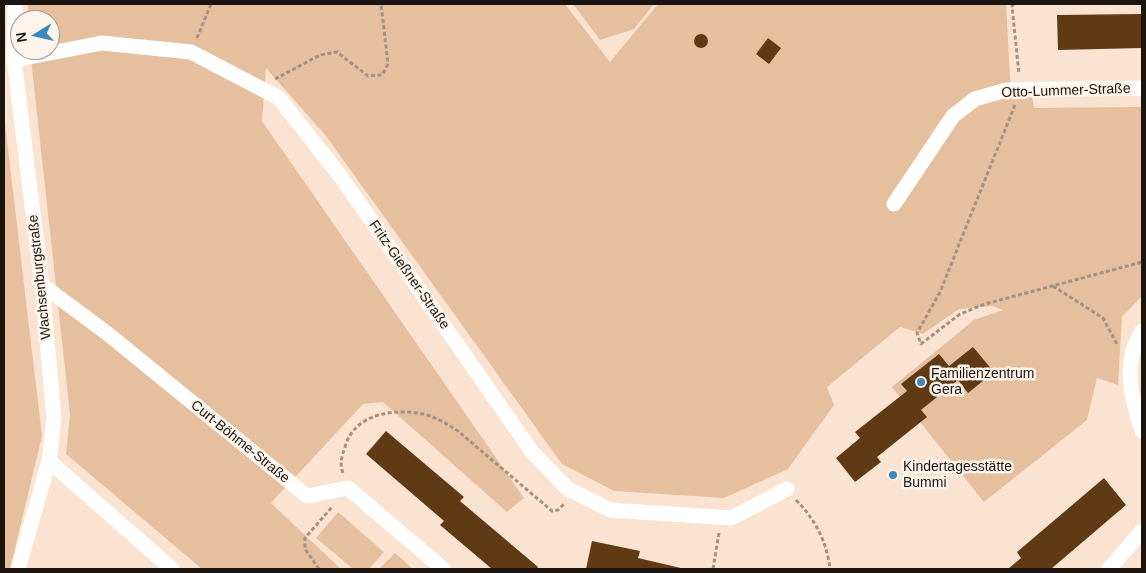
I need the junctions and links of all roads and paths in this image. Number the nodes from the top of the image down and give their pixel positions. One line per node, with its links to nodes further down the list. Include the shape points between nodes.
1 (211, 4): 5 (path)
2 (381, 4): 8 (path, via 388,64 382,75 368,76 337,52 320,55 270,81)
3 (1014, 4): 9 (path)
4 (60, 51): 5 (street, Fritz-Gießner-Straße, via 102,42)
5 (192, 52): 8 (street, Fritz-Gießner-Straße)
6 (14, 60): 12 (street, Wachsenburgstraße)
7 (1142, 88): 9 (street, Otto-Lummer-Straße)
8 (264, 90): 20 (street, Fritz-Gießner-Straße, via 278,98 341,177 532,452)
9 (1021, 90): 10 (street, Otto-Lummer-Straße, via 1006,90 975,99 953,116); 13 (path, via 940,292 916,333 921,344 960,314)
10 (894, 204)
11 (1142, 262): 13 (path)
12 (42, 285): 17 (street, Wachsenburgstraße, via 54,418); 18 (street, Curt-Böhme-Straße, via 108,334 306,496)
13 (1052, 286): 15 (path, via 1103,318)
14 (1142, 331): 15 (street)
15 (1128, 367): 16 (street, via 1134,407)
16 (1142, 431)
17 (49, 461): 23 (street, Wachsenburgstraße); 24 (street)
18 (348, 488): 20 (path, via 340,464 346,442 358,424 373,417 403,412 424,414 443,421 552,511 558,510); 25 (path, via 305,538 304,548); 26 (street)
19 (787, 489): 21 (street, Fritz-Gießner-Straße, via 731,518); 28 (path, via 812,516 822,536)
20 (574, 492): 21 (street, Fritz-Gießner-Straße, via 610,510)
21 (721, 518): 27 (path)
22 (1142, 531): 29 (street)
23 (18, 569)
24 (172, 569)
25 (319, 569)
26 (443, 569)
27 (713, 569)
28 (830, 569)
29 (1109, 569)

